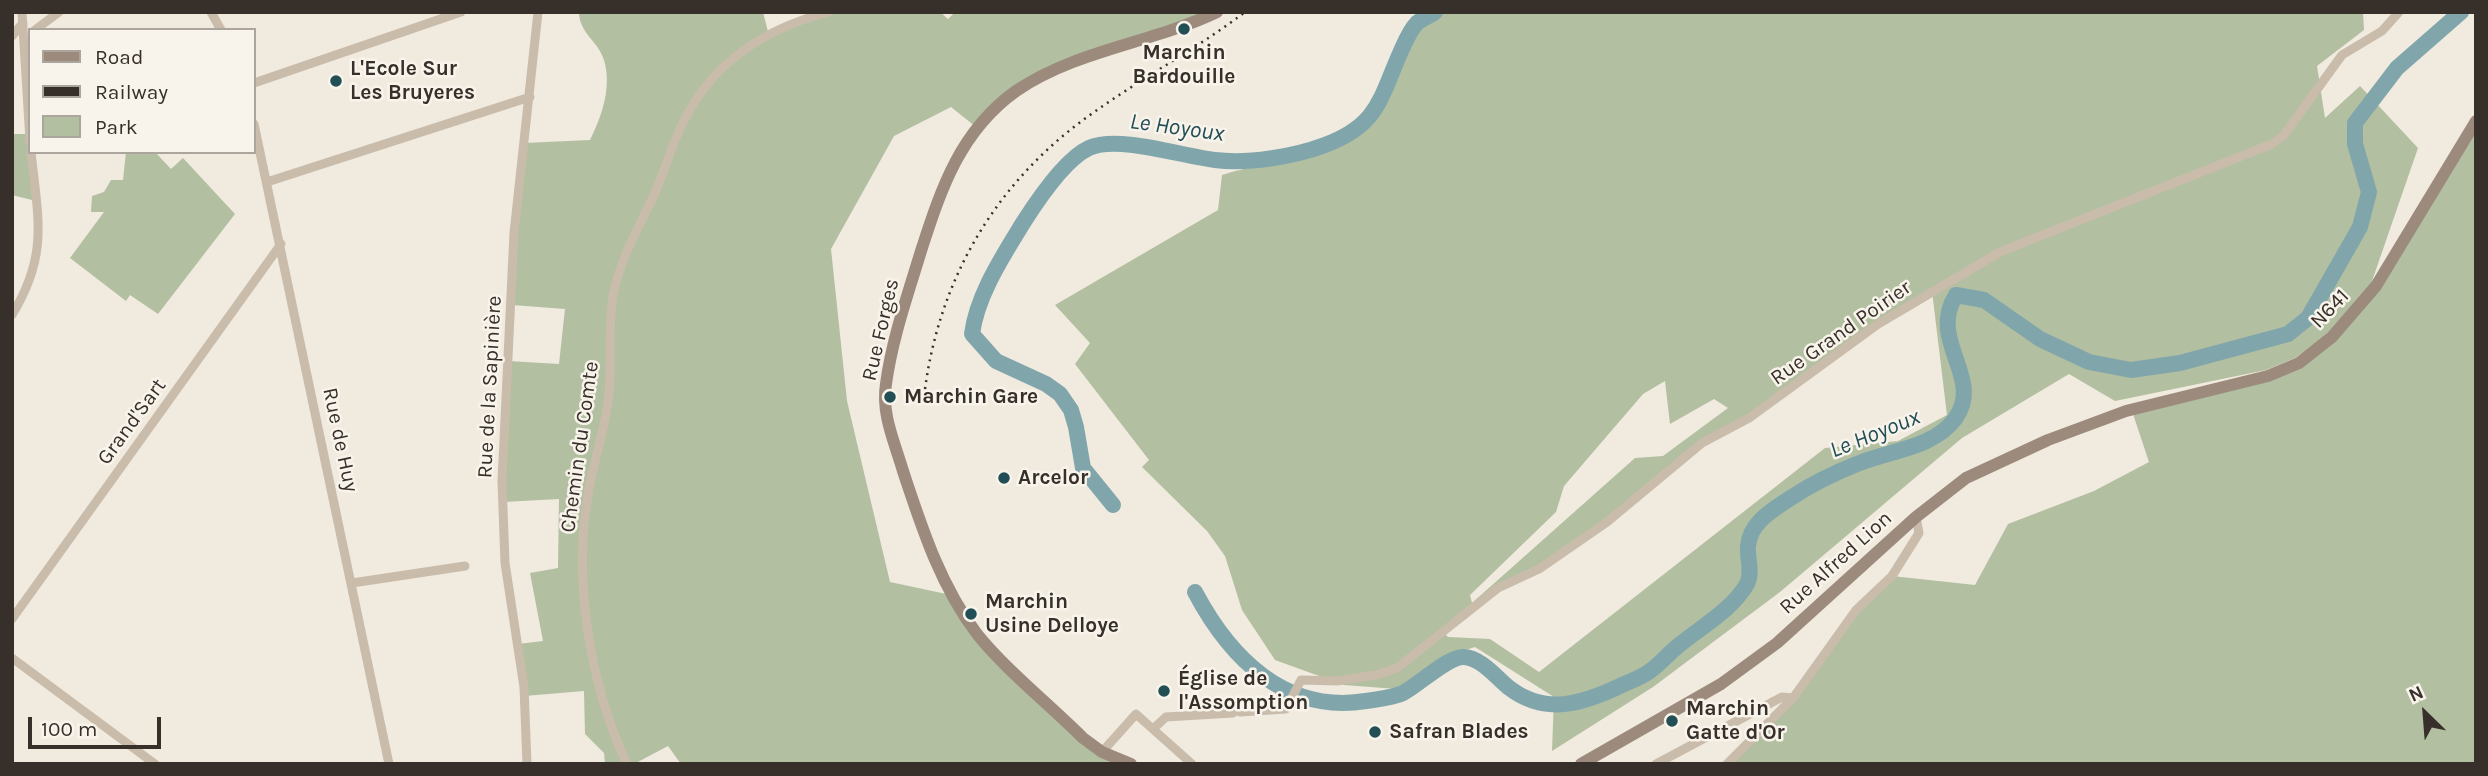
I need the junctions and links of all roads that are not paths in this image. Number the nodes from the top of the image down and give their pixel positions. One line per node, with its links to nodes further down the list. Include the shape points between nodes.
1 (22, 12): 9 (street)
2 (59, 12): 10 (street)
3 (211, 12): 11 (street)
4 (461, 12): 14 (street)
5 (538, 12): 15 (street, Rue de la Sapinière)
6 (828, 12): 34 (street, Chemin du Comte, via 768,33 708,83 686,116 613,295 611,380 588,496 583,551 586,610 604,701)
7 (1217, 12): 30 (main road, Rue Forges, via 1046,74 1015,92 976,127 942,185 885,385 886,418 927,545 951,595 978,635)
8 (2399, 12): 29 (street, Rue Grand Poirier, via 2382,31 2342,55 2284,135 2272,144 2000,252 1878,324 1749,418 1702,443 1598,528 1539,569 1498,588 1397,668 1337,681 1301,680 1286,709 1166,717)
9 (23, 23): 12 (street); 13 (street)
10 (36, 28)
11 (220, 28)
12 (28, 29)
13 (12, 36)
14 (256, 82)
15 (530, 97): 19 (street); 33 (street, Rue de la Sapinière, via 514,233 502,481 505,563 524,687)
16 (2476, 121): 22 (main road, N641 / N641, via 2376,286 2332,337 2299,363 2268,376)
17 (256, 133): 19 (street, Rue de Huy)
18 (31, 154): 21 (street, via 38,255 30,283)
19 (267, 182): 20 (street, Rue de Huy)
20 (281, 244): 25 (street, Rue de Huy); 26 (street, Grand'Sart)
21 (12, 315)
22 (2126, 411): 23 (main road, Rue Alfred Lion / N641, via 1966,478)
23 (1916, 517): 28 (street, via 1919,533 1892,576 1856,610); 37 (main road, Rue Alfred Lion / N641, via 1777,643 1721,684)
24 (466, 566): 25 (street)
25 (352, 583): 32 (street, Rue de Huy)
26 (12, 620)
27 (12, 658): 31 (street)
28 (1793, 698): 38 (street, via 1782,697); 39 (street)
29 (1153, 729): 30 (street, via 1136,714); 36 (street)
30 (1102, 752): 35 (main road)
31 (155, 764)
32 (389, 764)
33 (527, 764)
34 (627, 764)
35 (1131, 764)
36 (1192, 764)
37 (1581, 764)
38 (1656, 764)
39 (1727, 764)

